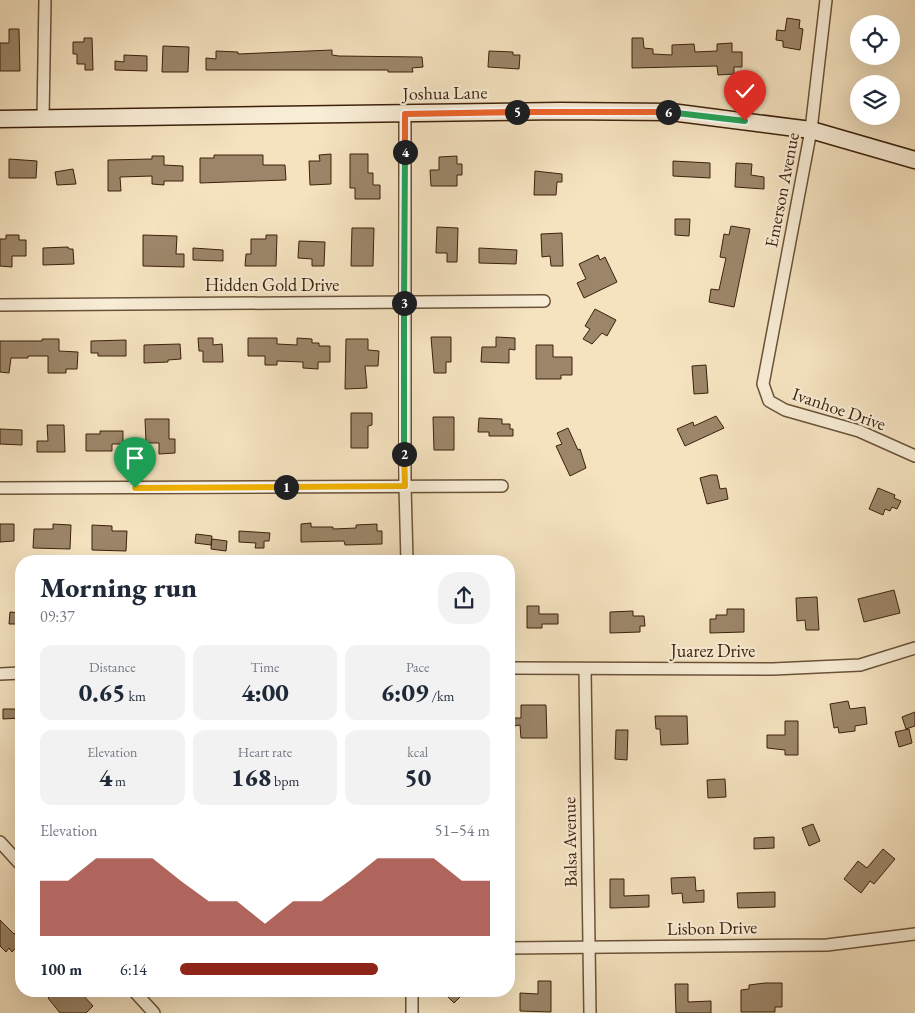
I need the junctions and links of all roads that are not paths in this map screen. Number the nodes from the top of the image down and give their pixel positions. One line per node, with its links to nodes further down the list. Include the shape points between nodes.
1 (45, 0): 4 (street)
2 (826, 0): 6 (street, Emerson Avenue)
3 (405, 114): 4 (main road, Joshua Lane); 6 (main road, Joshua Lane, via 671,112); 8 (street)
4 (42, 118): 5 (main road, Joshua Lane)
5 (0, 119)
6 (811, 130): 7 (main road, Joshua Lane); 11 (street, Emerson Avenue)
7 (915, 160)
8 (404, 302): 9 (street, Hidden Gold Drive); 10 (street, Hidden Gold Drive); 13 (street)
9 (544, 302)
10 (0, 305)
11 (763, 384): 12 (street, Ivanhoe Drive, via 769,401 785,410 859,432)
12 (915, 456)
13 (405, 486): 14 (street); 15 (street); 16 (street)
14 (502, 486)
15 (0, 488)
16 (407, 555)
17 (915, 648): 19 (street, Juarez Drive, via 860,665)
18 (515, 668): 19 (street, Juarez Drive)
19 (585, 670): 26 (street, Balsa Avenue)
20 (15, 673): 21 (street)
21 (0, 674)
22 (0, 842): 23 (street)
23 (15, 858)
24 (915, 934): 26 (street, Lisbon Drive, via 827,944)
25 (515, 948): 26 (street, Lisbon Drive)
26 (590, 948): 31 (street, Balsa Avenue)
27 (139, 997): 29 (street)
28 (412, 997): 30 (street)
29 (154, 1013)
30 (412, 1013)
31 (590, 1013)

